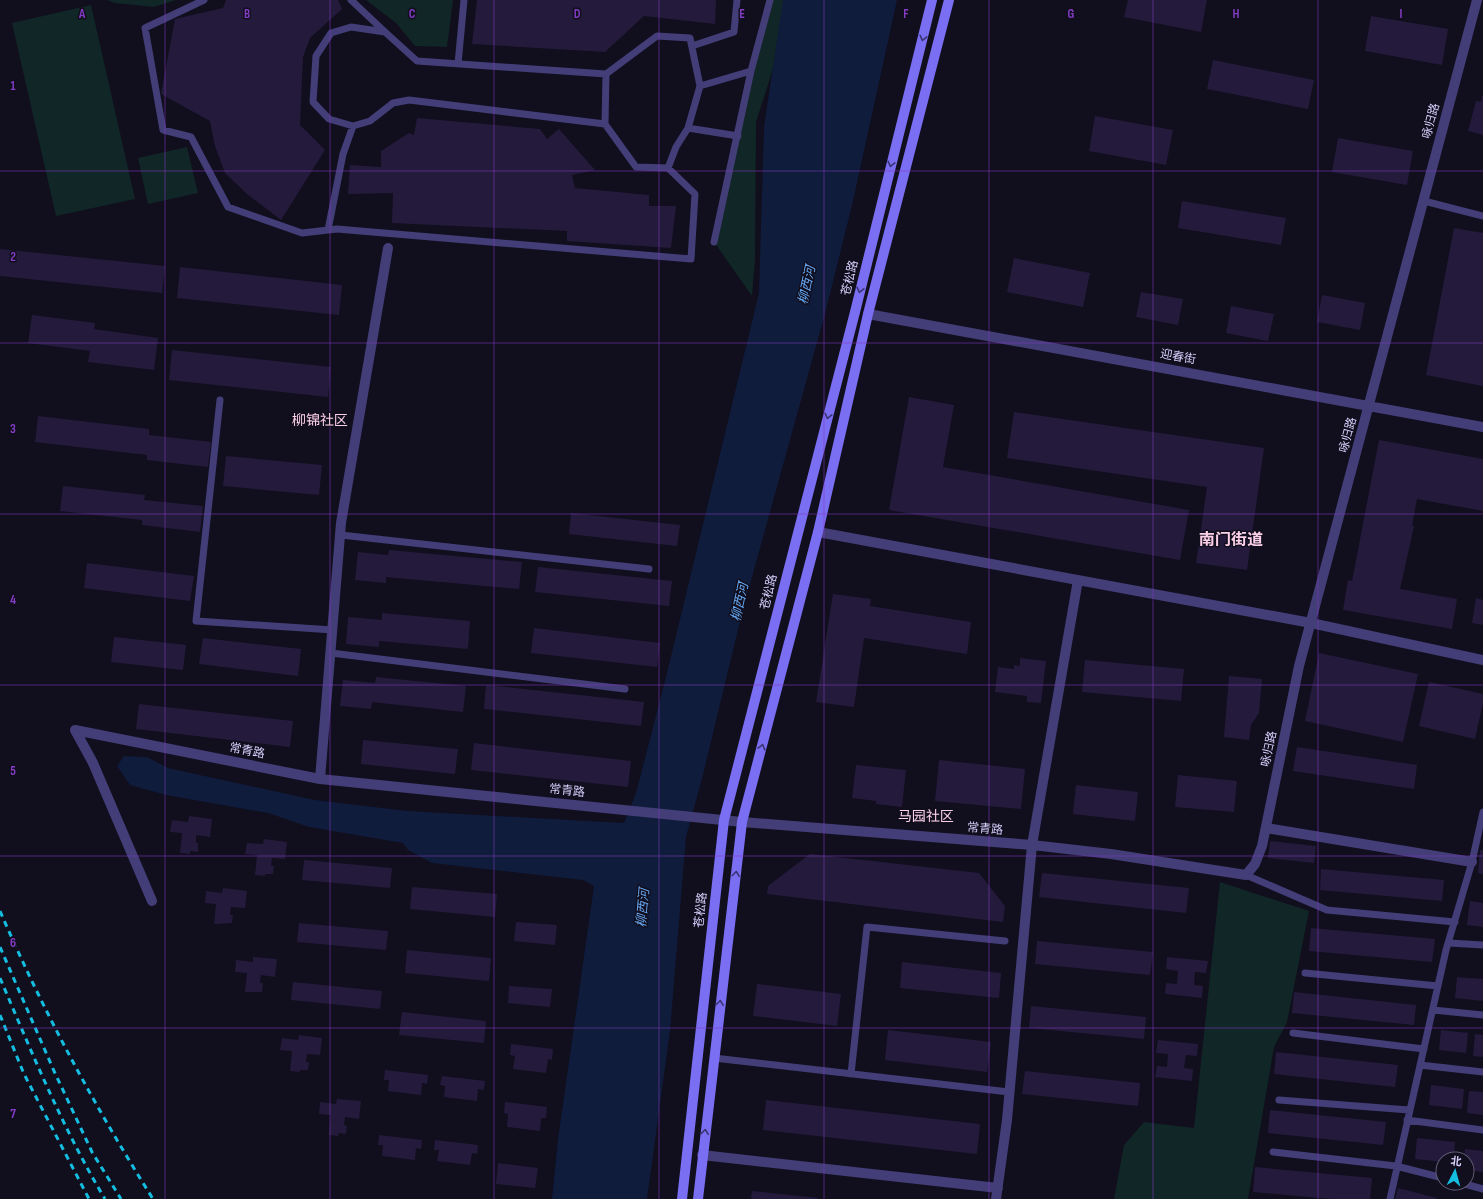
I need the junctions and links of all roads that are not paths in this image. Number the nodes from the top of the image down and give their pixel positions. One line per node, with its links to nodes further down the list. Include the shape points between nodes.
1 (204, 0): 22 (lane, via 145,28 163,130 191,137 228,207 302,233)
2 (351, 0): 9 (lane)
3 (464, 0): 11 (lane)
4 (737, 0): 10 (lane, via 734,32)
5 (770, 0): 12 (lane)
6 (932, 0): 40 (main road, 苍松路, one-way to 40, via 853,320)
7 (949, 0): 25 (main road)
8 (1477, 0): 20 (street, 咏归路)
9 (385, 32): 11 (lane, via 417,61); 16 (lane, via 351,27 331,33 316,56 313,102 329,119)
10 (692, 46): 13 (lane, via 690,38 657,36); 14 (lane)
11 (458, 64): 13 (lane)
12 (751, 71): 14 (lane); 18 (lane)
13 (606, 74): 15 (lane)
14 (700, 86): 17 (lane)
15 (605, 124): 16 (lane, via 409,100 393,103 370,121); 19 (lane, via 636,166)
16 (352, 126): 22 (lane, via 343,154)
17 (688, 128): 18 (lane); 19 (lane)
18 (738, 136): 23 (lane)
19 (668, 168): 22 (lane, via 695,194 691,259)
20 (1424, 201): 21 (lane); 27 (street, 咏归路)
21 (1483, 216)
22 (328, 230)
23 (714, 242)
24 (388, 248): 30 (street)
25 (868, 314): 27 (street, 迎春街); 29 (main road)
26 (220, 400): 34 (lane, via 196,621)
27 (1369, 405): 28 (street, 迎春街); 33 (street, 咏归路)
28 (1483, 427)
29 (818, 532): 32 (street); 41 (main road, one-way to 29)
30 (341, 535): 31 (lane); 34 (street)
31 (649, 569)
32 (1078, 580): 33 (street); 43 (street)
33 (1311, 623): 36 (street); 42 (street, 咏归路, via 1299,666)
34 (333, 630): 35 (street)
35 (331, 653): 37 (lane); 38 (street)
36 (1483, 660)
37 (625, 689)
38 (320, 779): 40 (street, 常青路); 46 (street, 常青路, via 75,730 93,762)
39 (1483, 812): 44 (lane)
40 (719, 820): 41 (street, 常青路); 71 (main road, 苍松路)
41 (742, 822): 43 (street, 常青路); 57 (main road, one-way to 41)
42 (1266, 828): 44 (street); 45 (street, 咏归路, via 1255,864)
43 (1032, 845): 45 (street, 常青路, via 1111,854); 61 (street)
44 (1472, 862): 47 (lane)
45 (1246, 875): 47 (lane, via 1327,910)
46 (152, 901)
47 (1455, 922): 49 (lane)
48 (1005, 941): 60 (lane, via 866,927)
49 (1449, 943): 50 (lane); 52 (lane)
50 (1483, 944)
51 (1305, 973): 52 (lane)
52 (1438, 986): 53 (lane)
53 (1433, 1010): 54 (lane); 56 (lane)
54 (1483, 1015)
55 (1293, 1033): 56 (lane)
56 (1424, 1049): 58 (lane)
57 (714, 1058): 60 (lane); 67 (main road, one-way to 57)
58 (1420, 1065): 59 (lane); 63 (lane)
59 (1483, 1072)
60 (851, 1074): 61 (lane)
61 (1009, 1092): 70 (street)
62 (1279, 1100): 63 (lane)
63 (1409, 1110): 64 (lane)
64 (1407, 1120): 65 (lane); 68 (lane)
65 (1483, 1130)
66 (1273, 1152): 68 (lane)
67 (702, 1155): 70 (street); 72 (main road)
68 (1396, 1166): 69 (lane); 74 (lane)
69 (1435, 1176)
70 (998, 1188): 73 (street)
71 (682, 1199)
72 (698, 1199)
73 (996, 1199)
74 (1390, 1199)

